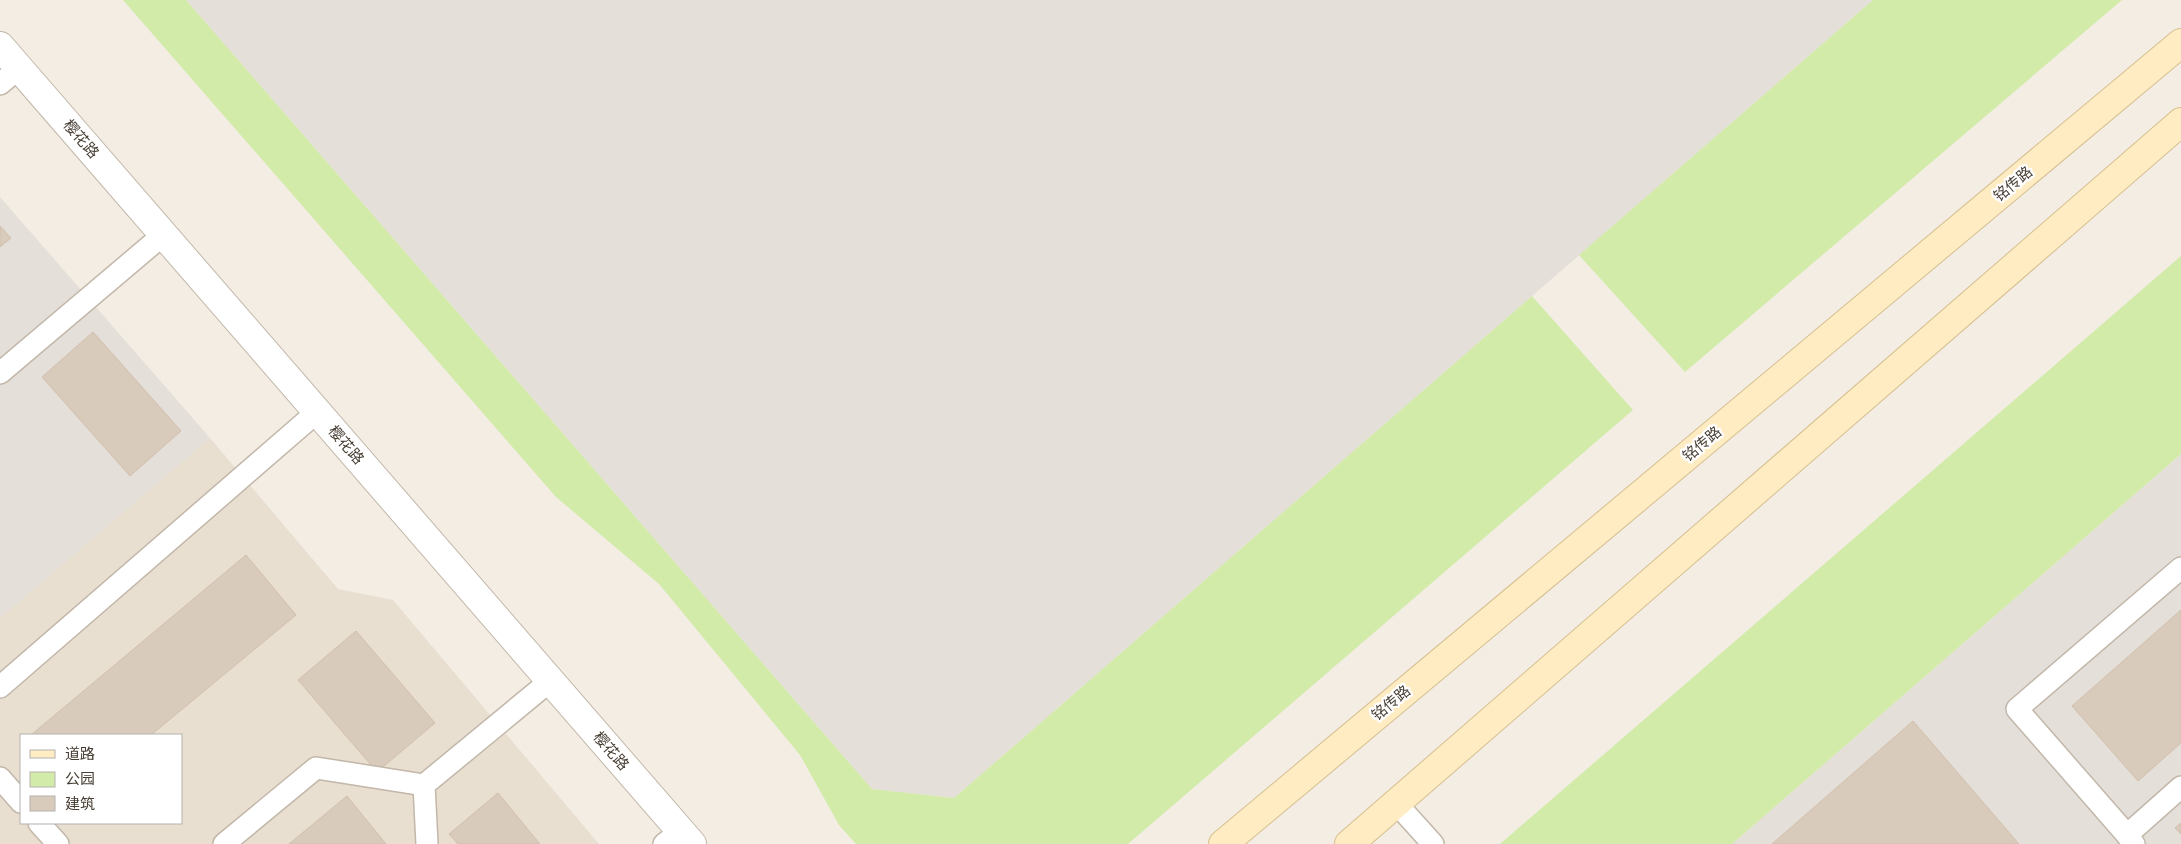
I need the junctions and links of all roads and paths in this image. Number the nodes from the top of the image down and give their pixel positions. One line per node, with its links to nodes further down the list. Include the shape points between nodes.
1 (2181, 43): 22 (main road, 铭传路)
2 (0, 46): 3 (street, 樱花路)
3 (9, 76): 5 (street, 樱花路)
4 (2181, 122): 15 (main road)
5 (163, 235): 6 (lane); 7 (street, 樱花路)
6 (0, 373)
7 (317, 412): 9 (street, 樱花路); 10 (lane)
8 (2181, 568): 17 (lane, via 2017,709)
9 (550, 681): 12 (lane); 18 (street, 樱花路)
10 (0, 687)
11 (0, 778): 14 (lane)
12 (424, 785): 20 (lane, via 316,768); 21 (lane)
13 (2181, 788): 17 (lane)
14 (20, 801)
15 (1396, 803): 23 (main road); 24 (lane)
16 (40, 824): 19 (lane)
17 (2130, 839)
18 (679, 840)
19 (58, 844)
20 (224, 844)
21 (427, 844)
22 (1223, 844)
23 (1349, 844)
24 (1433, 844)

